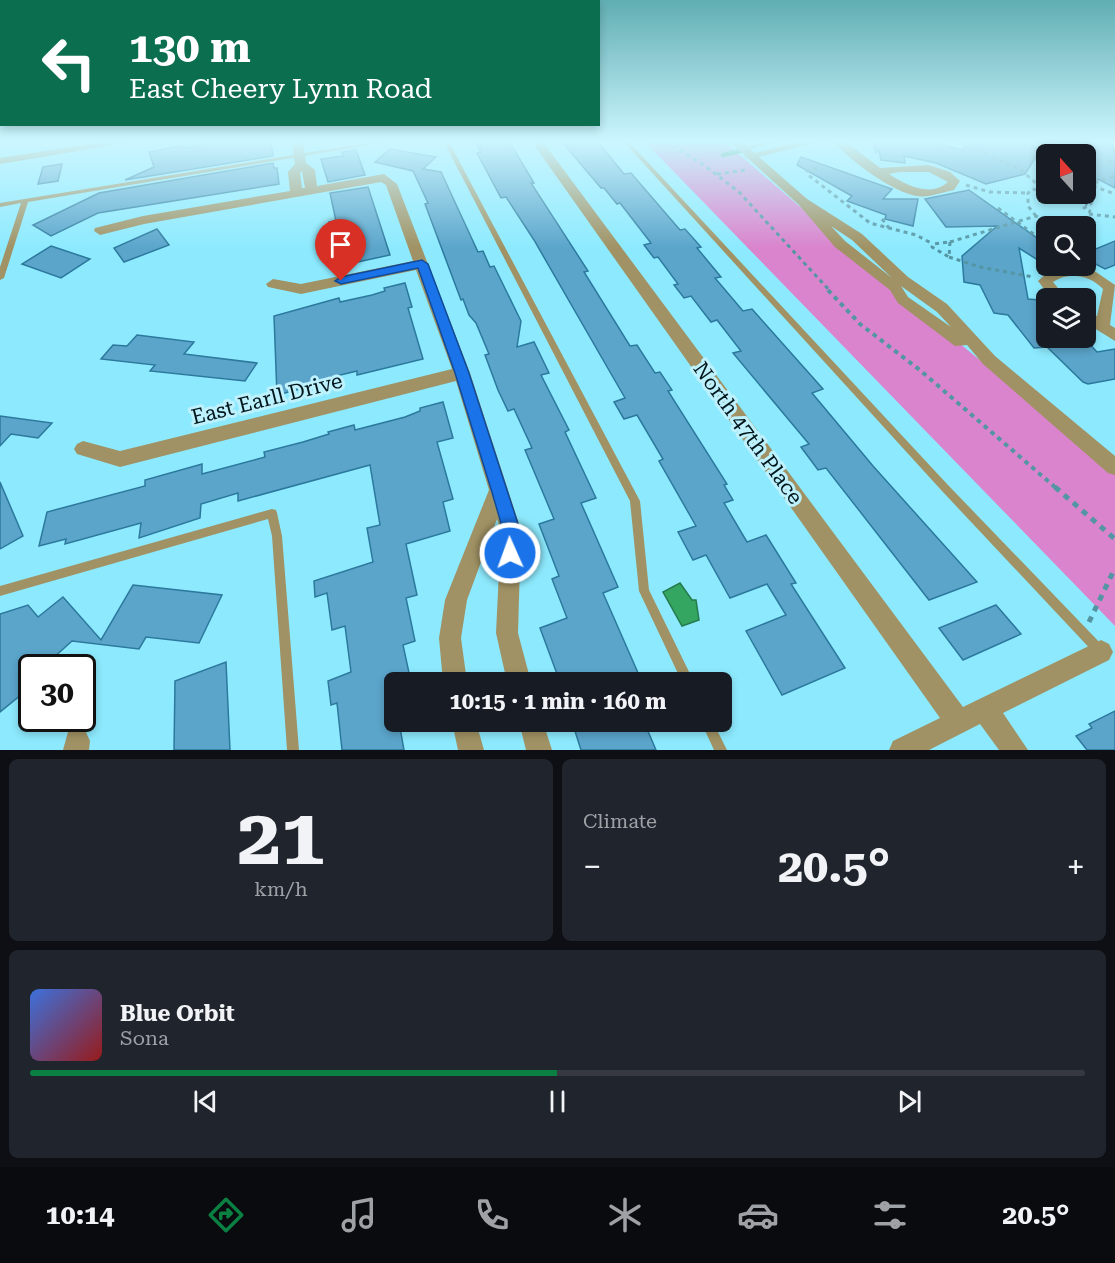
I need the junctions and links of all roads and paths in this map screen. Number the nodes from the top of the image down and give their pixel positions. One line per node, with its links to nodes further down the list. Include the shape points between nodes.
1 (186, 177): 21 (lane)
2 (294, 177): 18 (street)
3 (310, 177): 17 (street)
4 (465, 177): 55 (lane, via 627,484 634,501 644,591)
5 (562, 177): 57 (street, North 47th Place)
6 (658, 177): 51 (lane)
7 (721, 177): 48 (path, via 740,192 860,324 921,371)
8 (774, 177): 46 (street, via 840,244 888,280 911,306 989,360)
9 (811, 177): 30 (path, via 870,223)
10 (890, 177): 11 (street, via 917,194 950,187 954,181)
11 (950, 177)
12 (1029, 177): 19 (path, via 1046,192 1032,189)
13 (1112, 177): 14 (path)
14 (1098, 181)
15 (960, 183): 19 (path, via 990,192)
16 (1096, 187): 20 (path)
17 (311, 190): 18 (street); 36 (street, via 384,178 391,184)
18 (296, 193): 31 (street)
19 (1028, 193): 26 (path, via 1028,206)
20 (1115, 194)
21 (25, 201): 23 (lane); 37 (lane)
22 (1091, 204): 25 (path, via 1084,208)
23 (0, 205)
24 (998, 208): 29 (path)
25 (1089, 214): 27 (path)
26 (1036, 216): 29 (path)
27 (1115, 217)
28 (882, 219): 30 (path)
29 (1018, 223): 32 (path); 33 (path)
30 (889, 228): 34 (path)
31 (100, 231)
32 (1036, 236)
33 (950, 242): 34 (path); 35 (path)
34 (933, 244): 35 (path, via 939,254)
35 (949, 258): 38 (path)
36 (422, 264): 39 (street, via 301,289); 44 (street)
37 (0, 278)
38 (1046, 280): 40 (street); 42 (street, via 1072,270 1105,282 1110,288)
39 (273, 284)
40 (1048, 288)
41 (1096, 322): 42 (street)
42 (1102, 326): 43 (street)
43 (1115, 336)
44 (462, 373): 45 (street, East Earll Drive, via 120,459); 47 (street)
45 (83, 449)
46 (1112, 461)
47 (499, 489): 53 (street, via 456,600 450,638); 54 (street, via 511,530 507,633)
48 (1115, 539)
49 (1115, 568): 51 (path)
50 (0, 591): 61 (lane, via 272,513)
51 (1084, 633): 52 (lane)
52 (1101, 652): 56 (street)
53 (454, 672)
54 (517, 672)
55 (683, 672)
56 (985, 710): 57 (street); 66 (street)
57 (959, 723): 65 (street)
58 (466, 732): 62 (street)
59 (534, 732): 63 (street)
60 (712, 732): 64 (lane)
61 (293, 750)
62 (471, 750)
63 (539, 750)
64 (721, 750)
65 (902, 750)
66 (1015, 750)

